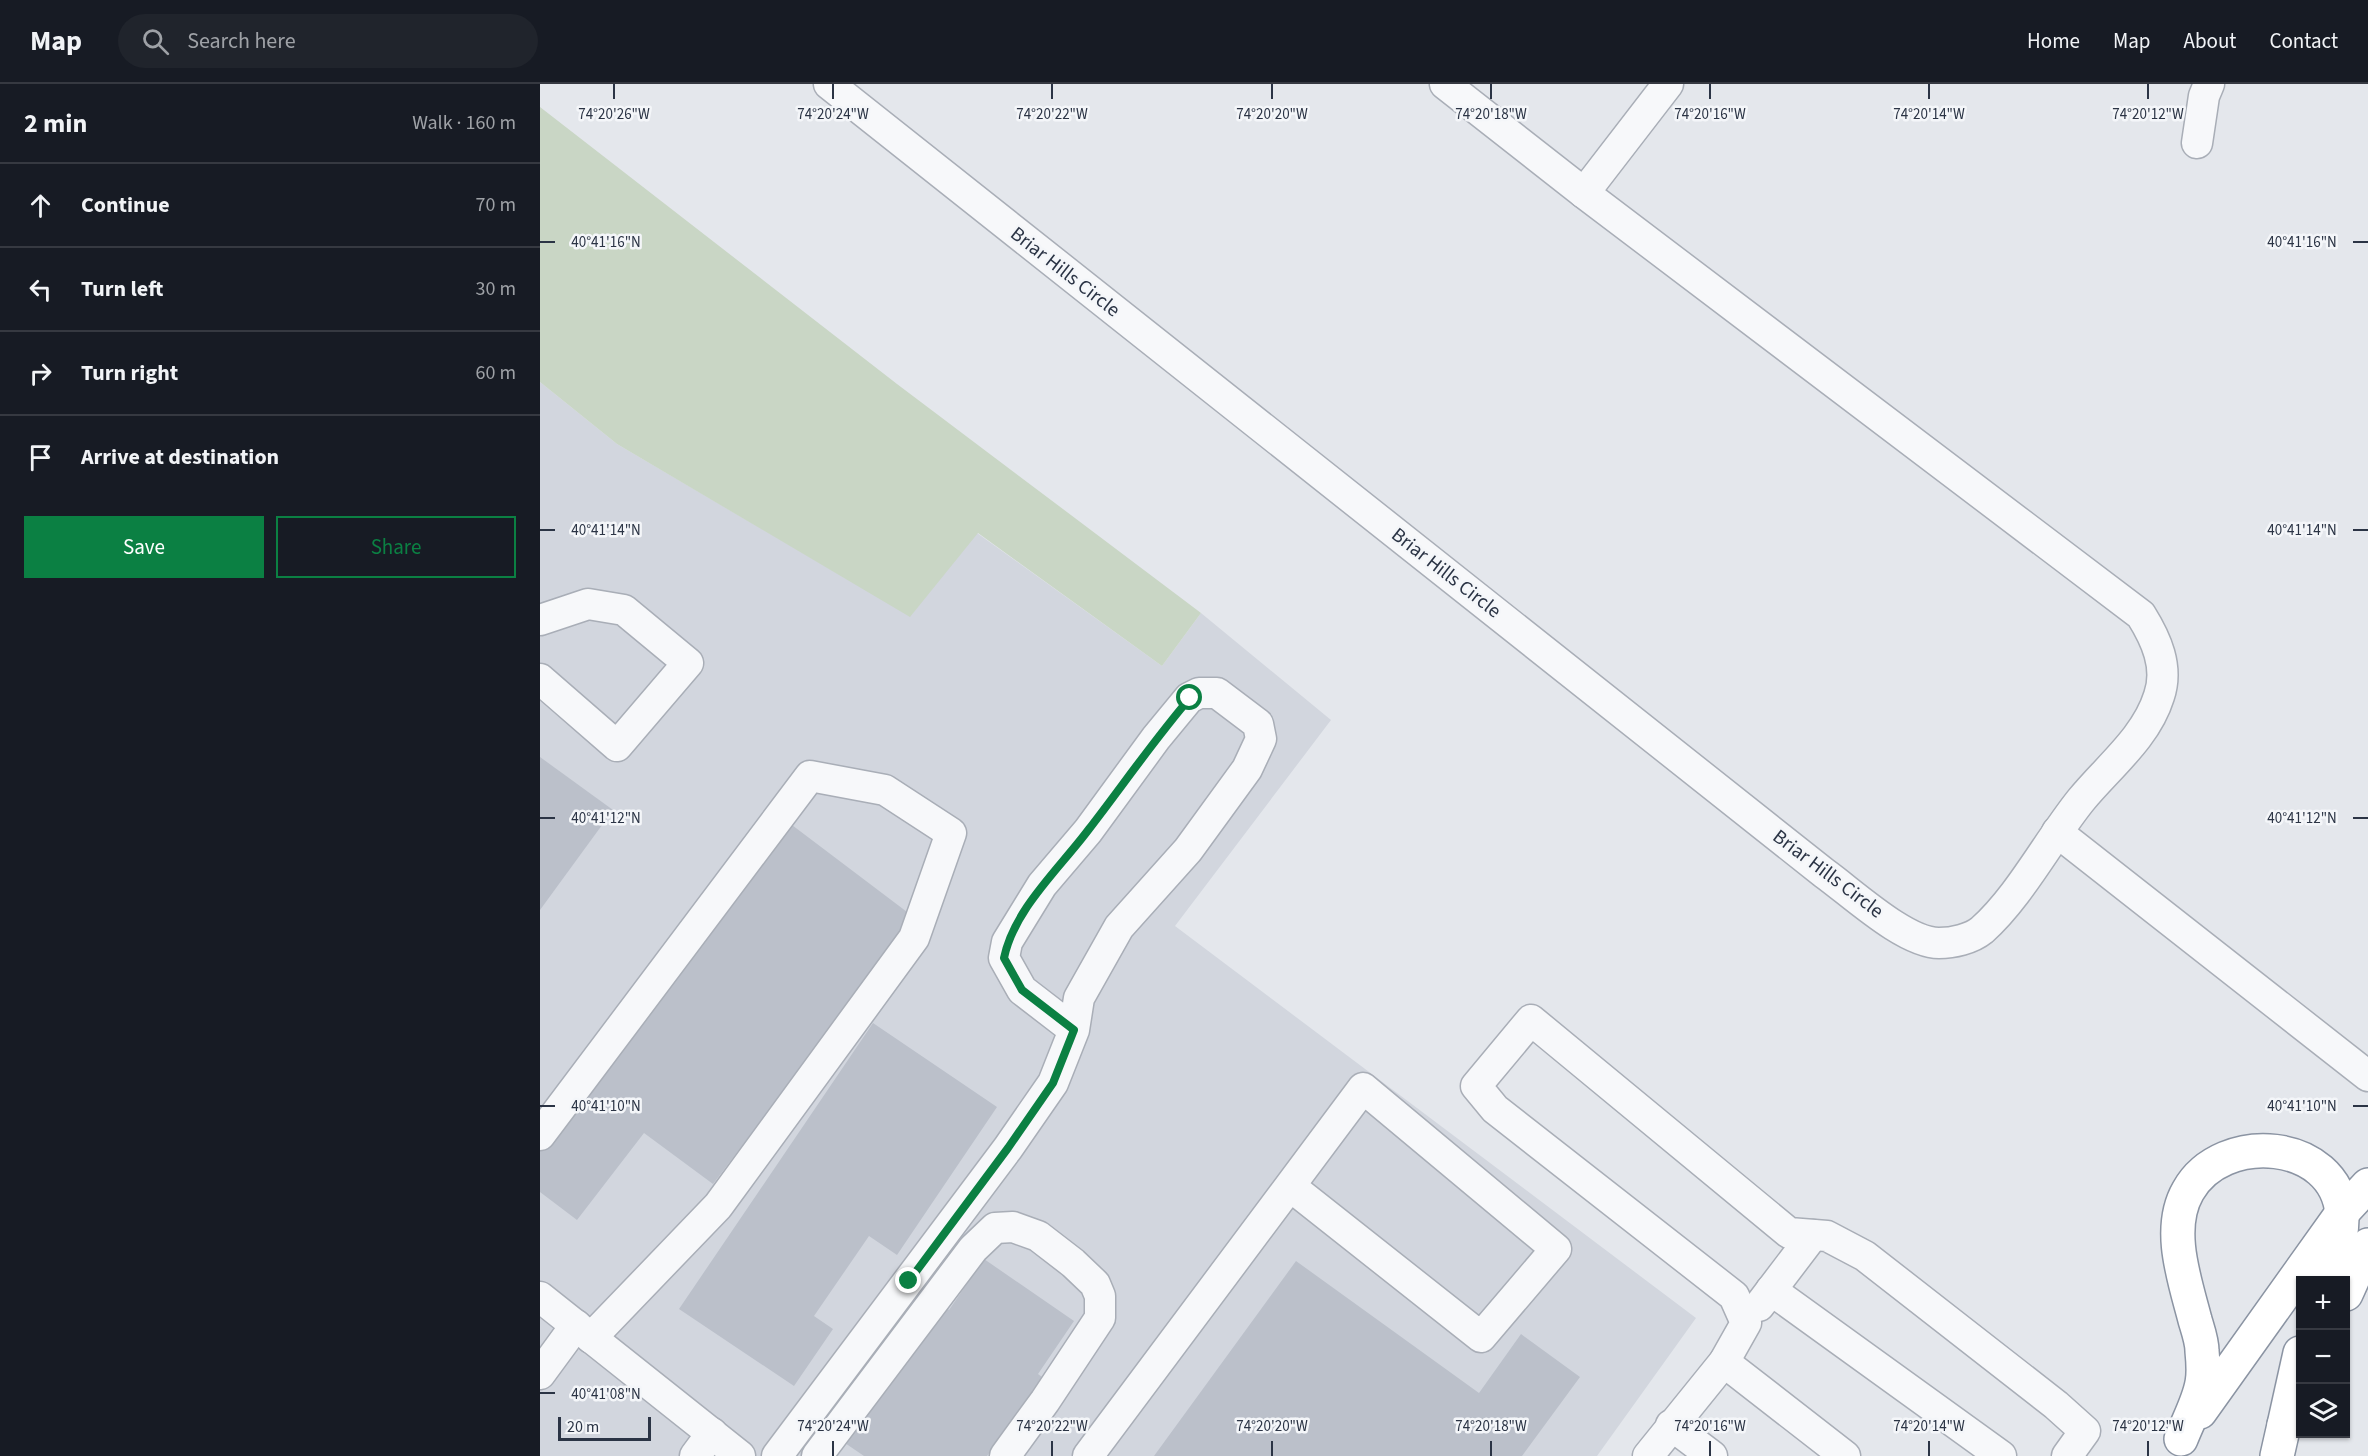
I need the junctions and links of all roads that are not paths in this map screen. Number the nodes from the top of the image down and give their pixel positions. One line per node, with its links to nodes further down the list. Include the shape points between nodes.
1 (829, 84): 9 (street, Briar Hills Circle, via 1897,927 1916,938 1937,943 1959,941 1980,932 2000,912)
2 (1445, 84): 6 (street, Briar Hills Circle)
3 (1668, 84): 6 (street)
4 (2209, 84): 5 (street)
5 (2197, 143)
6 (1584, 193): 9 (street, Briar Hills Circle, via 2141,615 2156,639 2163,666 2160,694 2150,720)
7 (540, 620): 8 (street, via 588,604 624,610 688,663 617,746)
8 (540, 680)
9 (2057, 832): 11 (street)
10 (1074, 1030): 10 (street, via 1079,998 1119,927 1188,850 1247,770 1261,739 1258,724 1217,693 1198,693 1190,698 1156,738 1088,831 1042,885 1007,942 1004,958 1022,990); 33 (street, via 1053,1083 1008,1148)
11 (2368, 1076)
12 (540, 1135): 23 (street, via 810,776 885,790 951,833 914,938 718,1206)
13 (2368, 1185): 15 (highway)
14 (1290, 1186): 14 (street, via 1363,1088 1556,1249 1481,1337); 36 (street)
15 (2342, 1213): 18 (highway); 31 (highway); 31 (highway, via 2325,1175 2292,1154 2273,1150 2234,1153 2194,1181 2181,1207 2178,1234 2202,1348 2202,1383)
16 (1813, 1234): 20 (street); 22 (street, via 1789,1233 1531,1020 1476,1086 1495,1109 1734,1296); 41 (street, via 1827,1236 1865,1256 2056,1405 2085,1431)
17 (2368, 1245): 19 (highway)
18 (2329, 1276)
19 (2350, 1285)
20 (1771, 1290): 22 (street); 40 (street)
21 (540, 1297): 23 (street)
22 (1746, 1323): 24 (street)
23 (583, 1332): 25 (street); 30 (street)
24 (1724, 1362): 28 (street); 39 (street)
25 (540, 1374)
26 (2296, 1374): 29 (highway)
27 (2296, 1400): 29 (highway)
28 (1671, 1425): 37 (street); 38 (street)
29 (2284, 1425): 42 (highway)
30 (703, 1445): 32 (street)
31 (2174, 1447)
32 (740, 1456)
33 (777, 1456)
34 (817, 1456): 35 (street, via 973,1249 996,1228 1013,1227 1038,1236 1095,1284 1100,1296 1100,1318)
35 (1005, 1456)
36 (1088, 1456)
37 (1648, 1456)
38 (1712, 1456)
39 (1845, 1456)
40 (2001, 1456)
41 (2067, 1456)
42 (2277, 1456)

